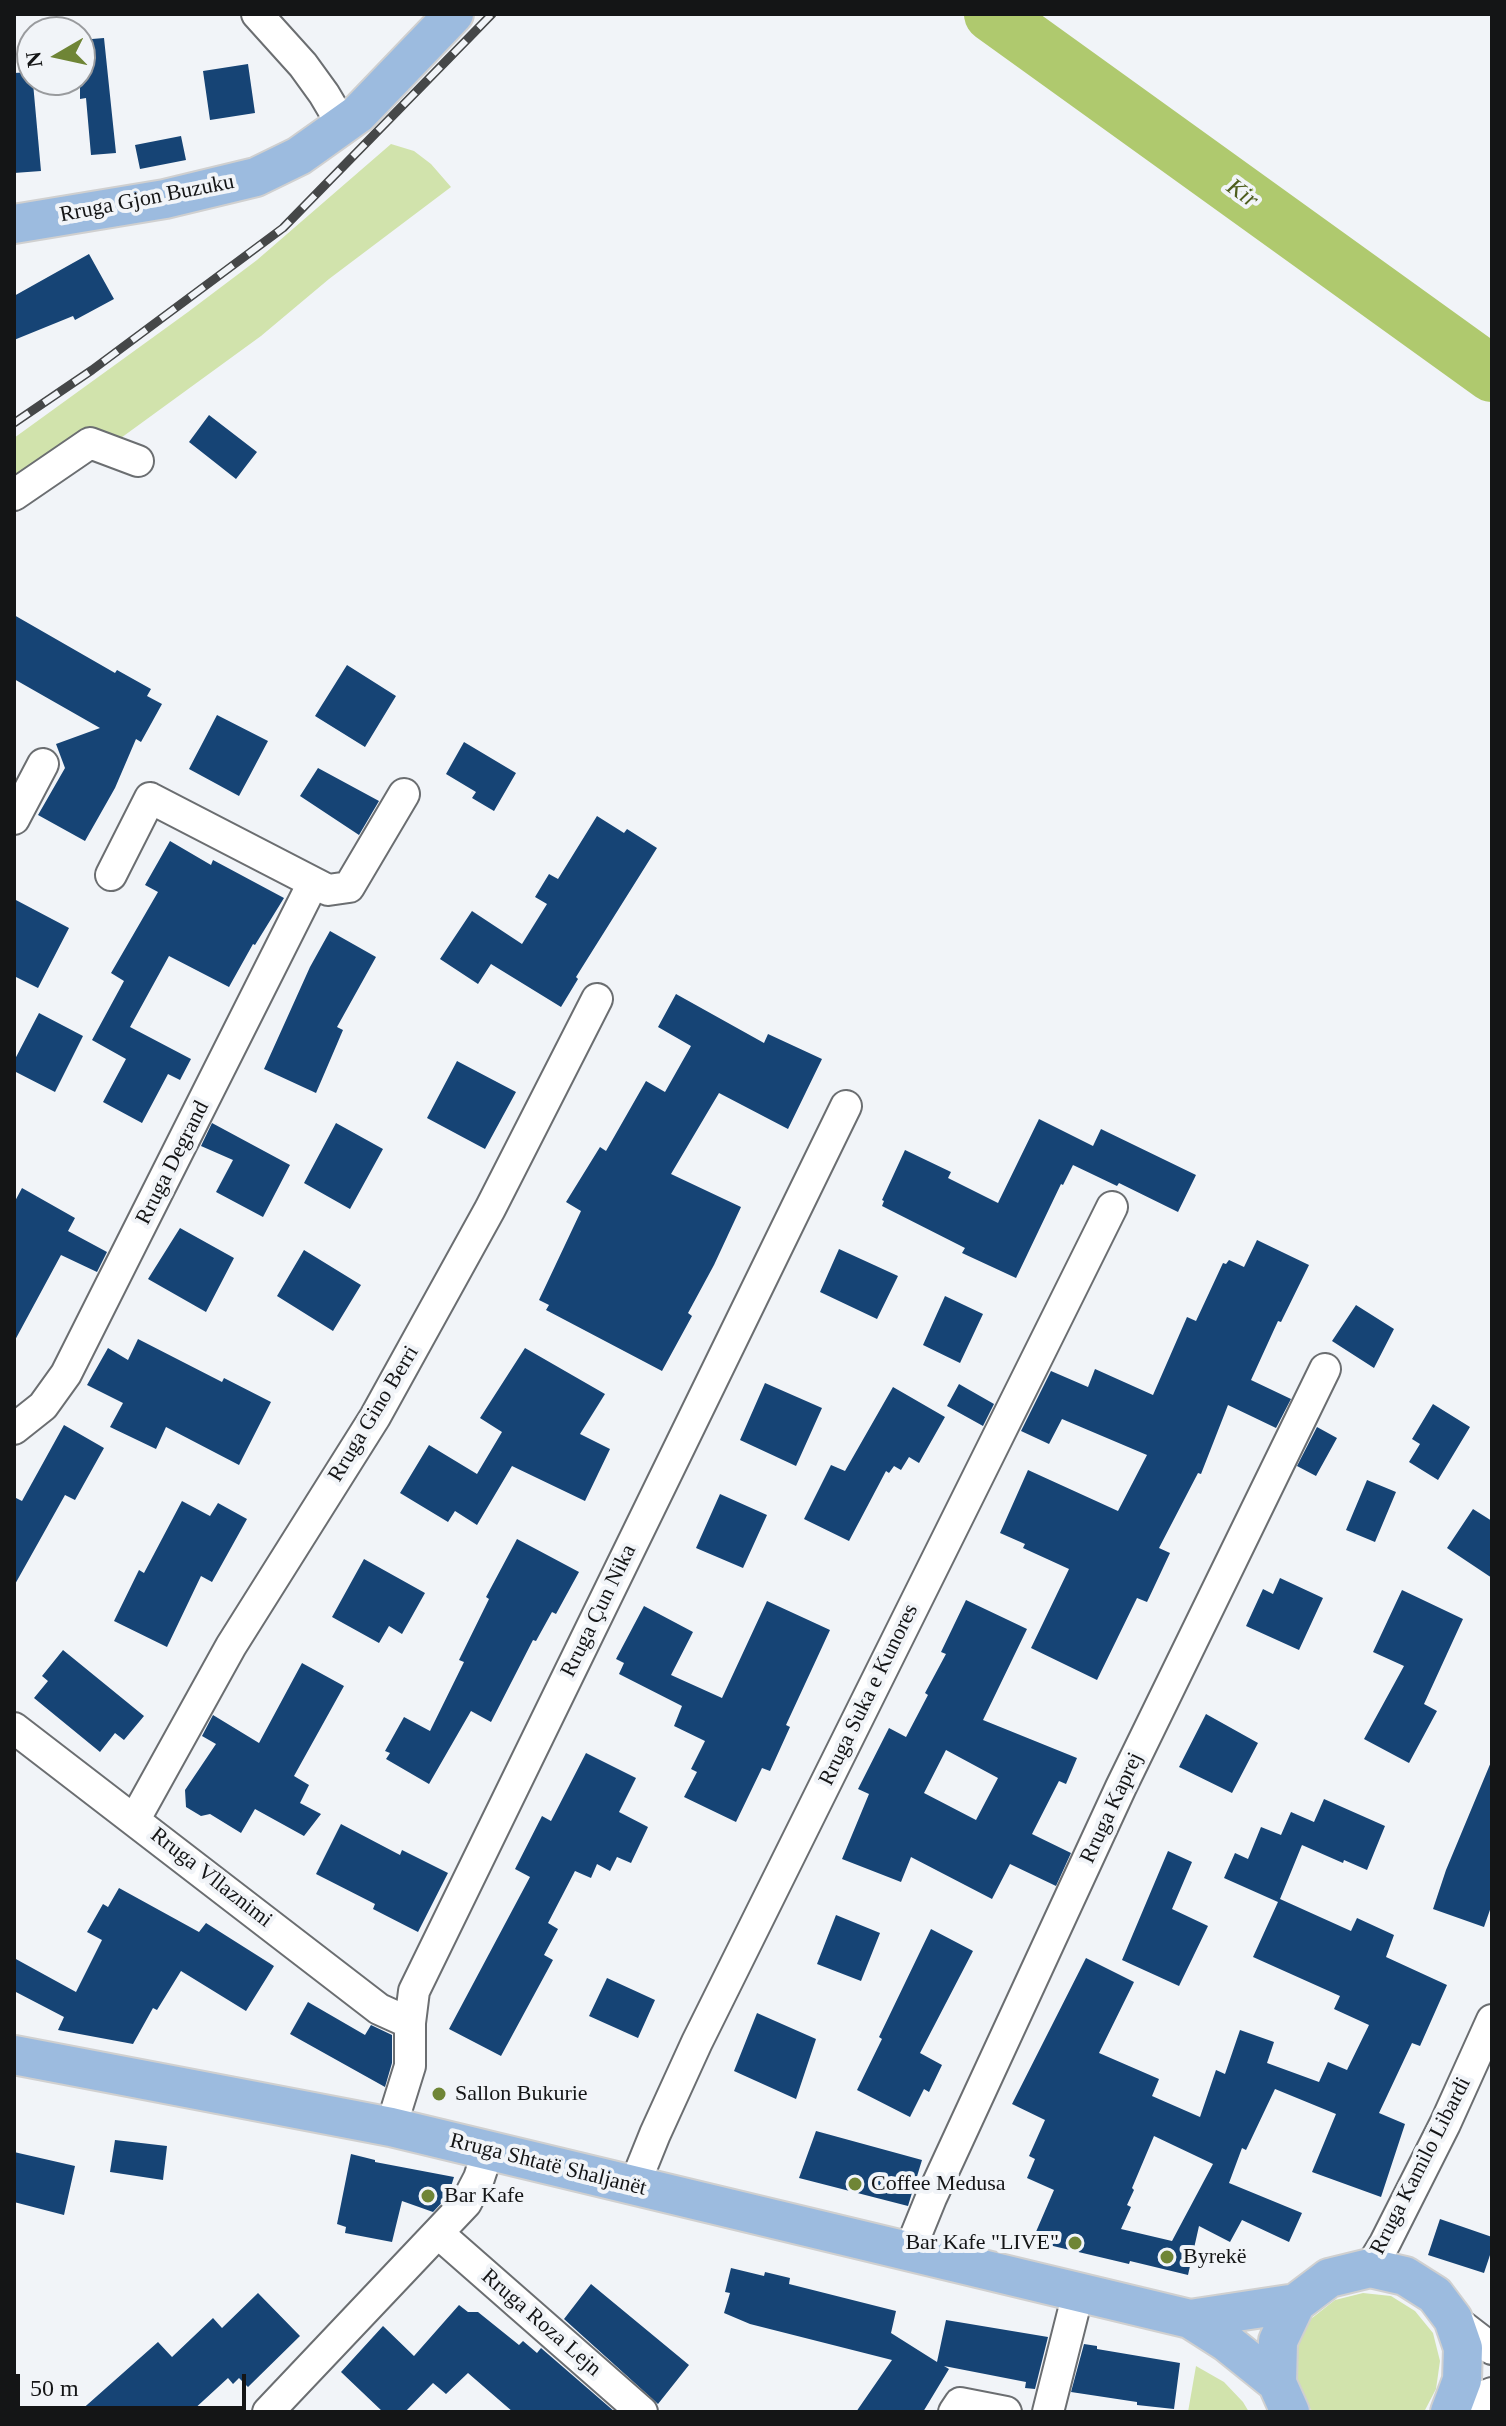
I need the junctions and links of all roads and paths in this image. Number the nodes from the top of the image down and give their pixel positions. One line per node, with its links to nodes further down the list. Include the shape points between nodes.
1 (257, 14): 3 (street)
2 (454, 14): 3 (main road, Rruga Gjon Buzuku)
3 (350, 120): 4 (main road, Rruga Gjon Buzuku, via 299,156 256,177 165,199)
4 (14, 224)
5 (138, 461): 6 (street, via 90,443)
6 (14, 495)
7 (43, 764): 9 (street)
8 (404, 794): 11 (street, via 349,887 328,890)
9 (14, 819)
10 (111, 875): 11 (street, via 150,798)
11 (313, 883): 16 (street, Rruga Degrand, via 66,1374 43,1406)
12 (597, 999): 18 (street, Rruga Gino Berri, via 490,1209 375,1417 231,1646)
13 (846, 1106): 20 (street, Rruga Çun Nika, via 414,1991)
14 (1112, 1207): 24 (street, Rruga Suka e Kunores, via 697,2042)
15 (1325, 1369): 26 (street, Rruga Kaprej, via 1121,1787)
16 (14, 1429)
17 (14, 1728): 18 (street, Rruga Vllaznimi)
18 (135, 1819): 20 (street, Rruga Vllaznimi, via 379,2009)
19 (1492, 2020): 27 (street, Rruga Kamilo Libardi)
20 (410, 2023): 22 (street, Rruga Çun Nika, via 410,2066)
21 (14, 2055): 22 (main road, Rruga Shtatë Shaljanët)
22 (391, 2127): 23 (main road, Rruga Shtatë Shaljanët)
23 (488, 2151): 24 (main road, Rruga Shtatë Shaljanët); 25 (street, via 466,2203)
24 (634, 2186): 26 (main road, Rruga Shtatë Shaljanët)
25 (439, 2234): 35 (street); 37 (street, Rruga Roza Lejn)
26 (909, 2252): 28 (main road, Rruga Shtatë Shaljanët)
27 (1370, 2268): 29 (main road, via 1329,2278); 31 (main road, via 1405,2276 1435,2295)
28 (1078, 2293): 30 (main road, Rruga Shtatë Shaljanët); 40 (street)
29 (1296, 2303): 30 (main road, Rruga Shtatë Shaljanët); 34 (main road, via 1278,2341)
30 (1190, 2319): 34 (main road, Rruga Shtatë Shaljanët, via 1226,2342)
31 (1453, 2319): 32 (street); 36 (main road, via 1463,2348 1462,2380)
32 (1492, 2349)
33 (1492, 2393): 36 (street)
34 (1284, 2397)
35 (282, 2408)
36 (1451, 2411)
37 (642, 2412)
38 (954, 2412): 39 (street, via 960,2403)
39 (1006, 2412)
40 (1048, 2412)

